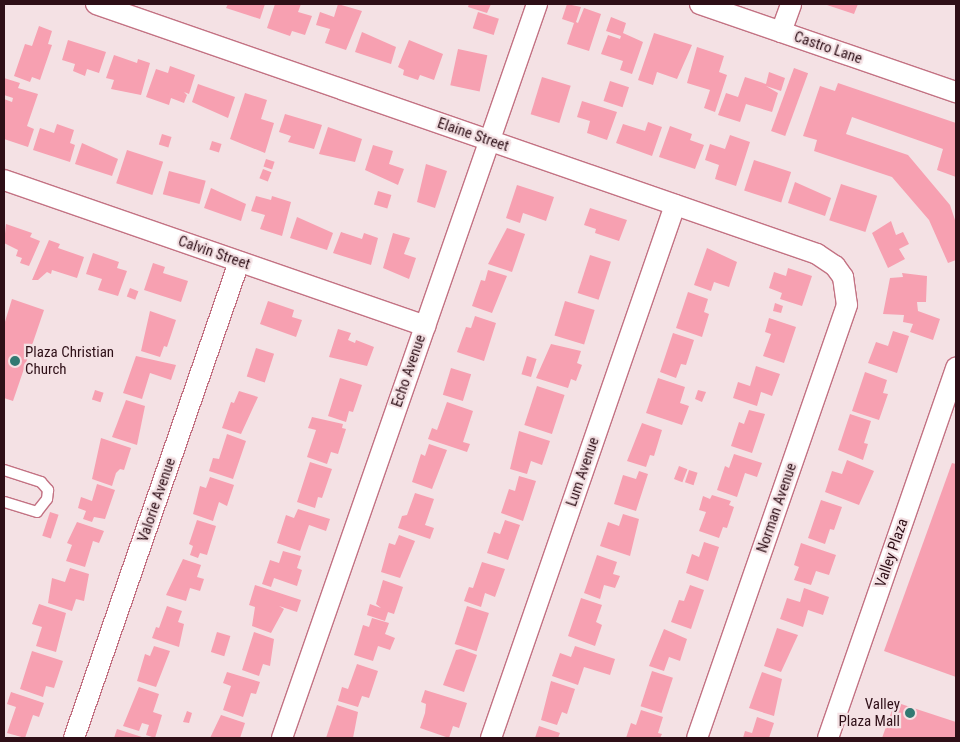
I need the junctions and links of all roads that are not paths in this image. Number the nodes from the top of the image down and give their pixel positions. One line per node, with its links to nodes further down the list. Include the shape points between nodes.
1 (96, 4): 7 (street, Elaine Street)
2 (537, 4): 7 (street, Echo Avenue)
3 (700, 4): 5 (street, Castro Lane)
4 (791, 4): 5 (street)
5 (781, 32): 6 (street, Castro Lane)
6 (956, 92)
7 (490, 140): 9 (street, Elaine Street); 12 (street, Echo Avenue)
8 (4, 180): 10 (street, Calvin Street)
9 (675, 205): 11 (street, Elaine Street, via 817,254 835,266); 18 (street, Lum Avenue)
10 (239, 262): 12 (street, Calvin Street); 16 (street, Valorie Avenue)
11 (843, 277): 19 (street, Norman Avenue, via 847,305)
12 (425, 326): 17 (street, Echo Avenue)
13 (956, 368): 20 (street, Valley Plaza)
14 (4, 470): 15 (lane, via 41,482 48,490 47,499 37,512)
15 (4, 502)
16 (74, 738)
17 (282, 738)
18 (490, 738)
19 (697, 738)
20 (828, 738)

